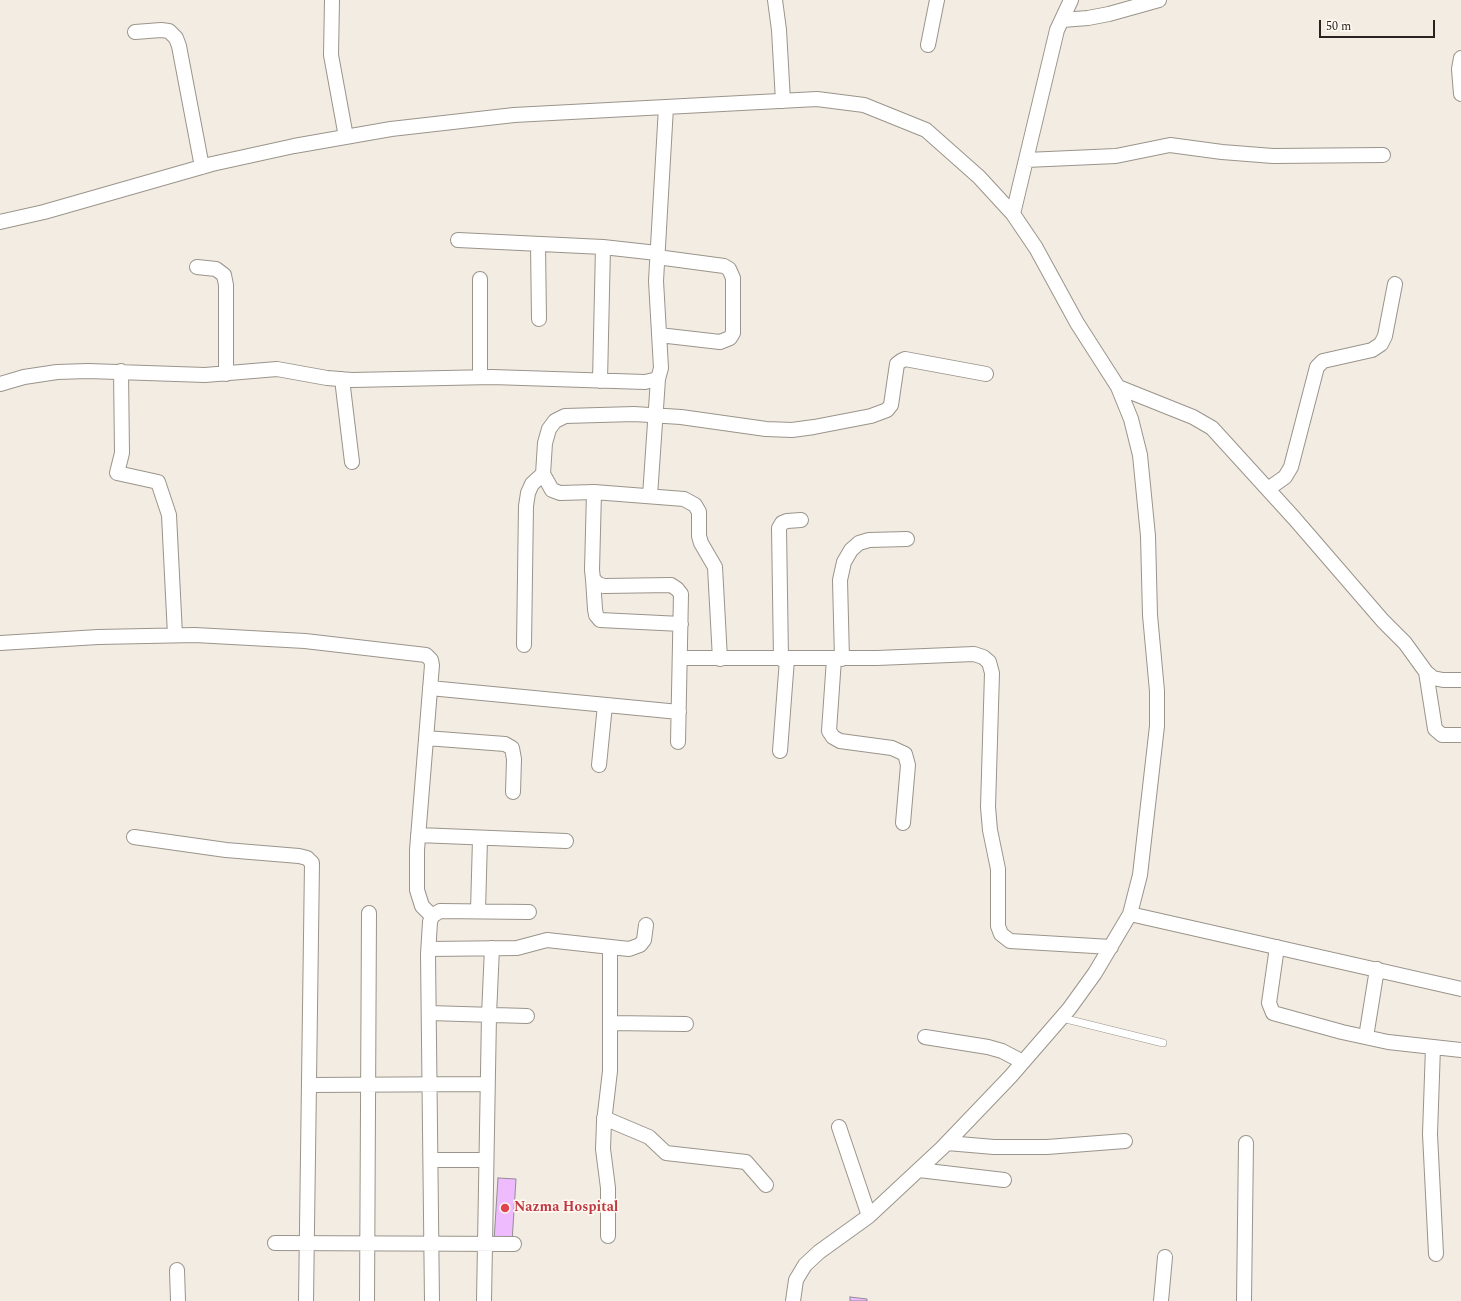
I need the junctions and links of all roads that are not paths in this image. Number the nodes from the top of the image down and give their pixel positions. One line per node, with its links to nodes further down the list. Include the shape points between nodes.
1 (332, 0): 13 (street, via 331,55)
2 (775, 0): 11 (street)
3 (938, 0): 8 (street)
4 (1071, 0): 6 (street)
5 (1159, 0): 6 (street, via 1109,14)
6 (1062, 20): 15 (street, via 1057,30)
7 (135, 32): 16 (street, via 169,31 180,46)
8 (928, 45)
9 (1461, 58): 10 (street, via 1458,69)
10 (1461, 94)
11 (783, 101): 12 (street); 17 (street, via 817,99 864,105 926,130 979,177)
12 (666, 107): 13 (street, via 514,115); 22 (street)
13 (346, 137): 16 (street)
14 (1384, 155): 15 (street, via 1273,156 1170,145 1116,156)
15 (1026, 160): 17 (street)
16 (202, 167): 18 (street)
17 (1013, 214): 36 (street, via 1036,248 1077,323)
18 (0, 222)
19 (458, 240): 20 (street)
20 (538, 245): 21 (street); 26 (street)
21 (603, 247): 22 (street); 34 (street)
22 (657, 255): 27 (street); 27 (street, via 724,266 729,269 733,278 733,333 730,338 720,342)
23 (197, 267): 29 (street, via 216,269 224,275)
24 (480, 279): 31 (street)
25 (1395, 284): 40 (street, via 1385,336 1381,344 1372,350 1323,361 1317,367 1292,467 1285,477)
26 (539, 319)
27 (659, 335): 33 (street, via 661,368)
28 (121, 371): 29 (street); 35 (street, via 57,372); 47 (street, via 122,453 117,473 158,482 169,515)
29 (226, 374): 32 (street, via 277,369)
30 (986, 374): 37 (street, via 905,359 897,364 891,405 887,410 814,428 766,429)
31 (480, 377): 32 (street); 34 (street)
32 (342, 379): 38 (street)
33 (658, 379): 34 (street, via 645,382); 37 (street)
34 (600, 381)
35 (0, 384)
36 (1118, 386): 40 (street, via 1193,417 1212,428); 73 (street, via 1131,419 1140,455 1148,536 1150,615 1157,691 1157,726 1140,875)
37 (656, 416): 39 (street, via 582,415 565,416 555,421 549,429 545,443); 42 (street)
38 (352, 462)
39 (543, 474): 41 (street, via 552,490 560,493); 49 (street, via 530,489 526,506)
40 (1268, 489): 54 (street, via 1405,643)
41 (594, 492): 42 (street); 45 (street)
42 (650, 496): 51 (street, via 691,501 699,512 700,543 715,567)
43 (801, 520): 52 (street, via 787,521 779,528)
44 (907, 539): 53 (street, via 869,540 851,550 844,562 840,580)
45 (593, 579): 46 (street, via 604,586 671,586 677,589 682,600); 46 (street, via 595,610 600,620)
46 (682, 624): 50 (street)
47 (175, 635): 48 (street); 56 (street, via 305,641 419,653 431,660)
48 (0, 643)
49 (524, 645)
50 (681, 658): 51 (street); 58 (street)
51 (720, 658): 52 (street)
52 (784, 659): 53 (street); 62 (street)
53 (838, 659): 65 (street, via 829,730 833,737 840,741 892,748 905,754 908,765); 77 (street, via 974,654 988,662 992,673 988,807 998,869 998,926 1001,934 1010,941)
54 (1426, 672): 55 (street, via 1433,678); 59 (street, via 1435,729 1442,735)
55 (1461, 680)
56 (430, 688): 57 (street); 60 (street)
57 (605, 705): 58 (street); 63 (street)
58 (679, 712): 61 (street)
59 (1461, 735)
60 (426, 738): 64 (street, via 505,744 512,748); 66 (street)
61 (678, 742)
62 (780, 751)
63 (599, 765)
64 (513, 792)
65 (903, 823)
66 (418, 835): 68 (street); 74 (street, via 417,890 422,906)
67 (134, 837): 98 (street, via 226,850 299,856 307,858 312,863)
68 (480, 839): 69 (street); 70 (street)
69 (566, 841)
70 (478, 912): 71 (street); 74 (street, via 440,911)
71 (530, 912)
72 (369, 913): 95 (street)
73 (1130, 914): 77 (street); 78 (street)
74 (432, 916): 80 (street)
75 (646, 925): 76 (street, via 644,940 640,945 629,949)
76 (610, 947): 79 (street, via 547,940 517,948); 87 (street)
77 (1111, 947): 86 (street)
78 (1277, 947): 81 (street); 90 (street, via 1269,1003 1273,1012)
79 (492, 948): 80 (street); 84 (street)
80 (428, 949): 83 (street)
81 (1377, 969): 82 (street); 90 (street)
82 (1461, 989)
83 (429, 1013): 84 (street); 96 (street)
84 (489, 1015): 85 (street); 97 (street)
85 (527, 1016)
86 (1062, 1018): 91 (lane); 94 (street)
87 (610, 1023): 88 (street); 99 (street, via 610,1071)
88 (686, 1024)
89 (925, 1037): 94 (street, via 988,1047)
90 (1366, 1037): 92 (street)
91 (1163, 1043)
92 (1433, 1047): 93 (street); 117 (street, via 1430,1134)
93 (1461, 1050)
94 (1024, 1062): 102 (street)
95 (368, 1084): 96 (street); 98 (street); 111 (street)
96 (430, 1084): 97 (street); 104 (street)
97 (488, 1084): 105 (street)
98 (310, 1085): 113 (street)
99 (604, 1118): 108 (street, via 649,1138 666,1153 746,1162); 110 (street, via 603,1150 608,1188)
100 (838, 1128): 109 (street)
101 (1125, 1141): 102 (street, via 994,1148)
102 (947, 1143): 106 (street)
103 (1246, 1144): 127 (street)
104 (432, 1160): 105 (street); 114 (street)
105 (486, 1160): 115 (street)
106 (919, 1170): 107 (street); 109 (street)
107 (1004, 1180)
108 (766, 1185)
109 (869, 1216): 125 (street, via 819,1252 806,1265 796,1280)
110 (608, 1236)
111 (367, 1242): 113 (street); 114 (street); 122 (street)
112 (275, 1243): 113 (street)
113 (308, 1243): 121 (street)
114 (433, 1243): 115 (street); 123 (street)
115 (484, 1243): 116 (street); 124 (street)
116 (514, 1244)
117 (1436, 1254)
118 (1165, 1257): 126 (street)
119 (177, 1270): 120 (street)
120 (178, 1301)
121 (306, 1301)
122 (367, 1301)
123 (432, 1301)
124 (484, 1301)
125 (793, 1301)
126 (1161, 1301)
127 (1244, 1301)

